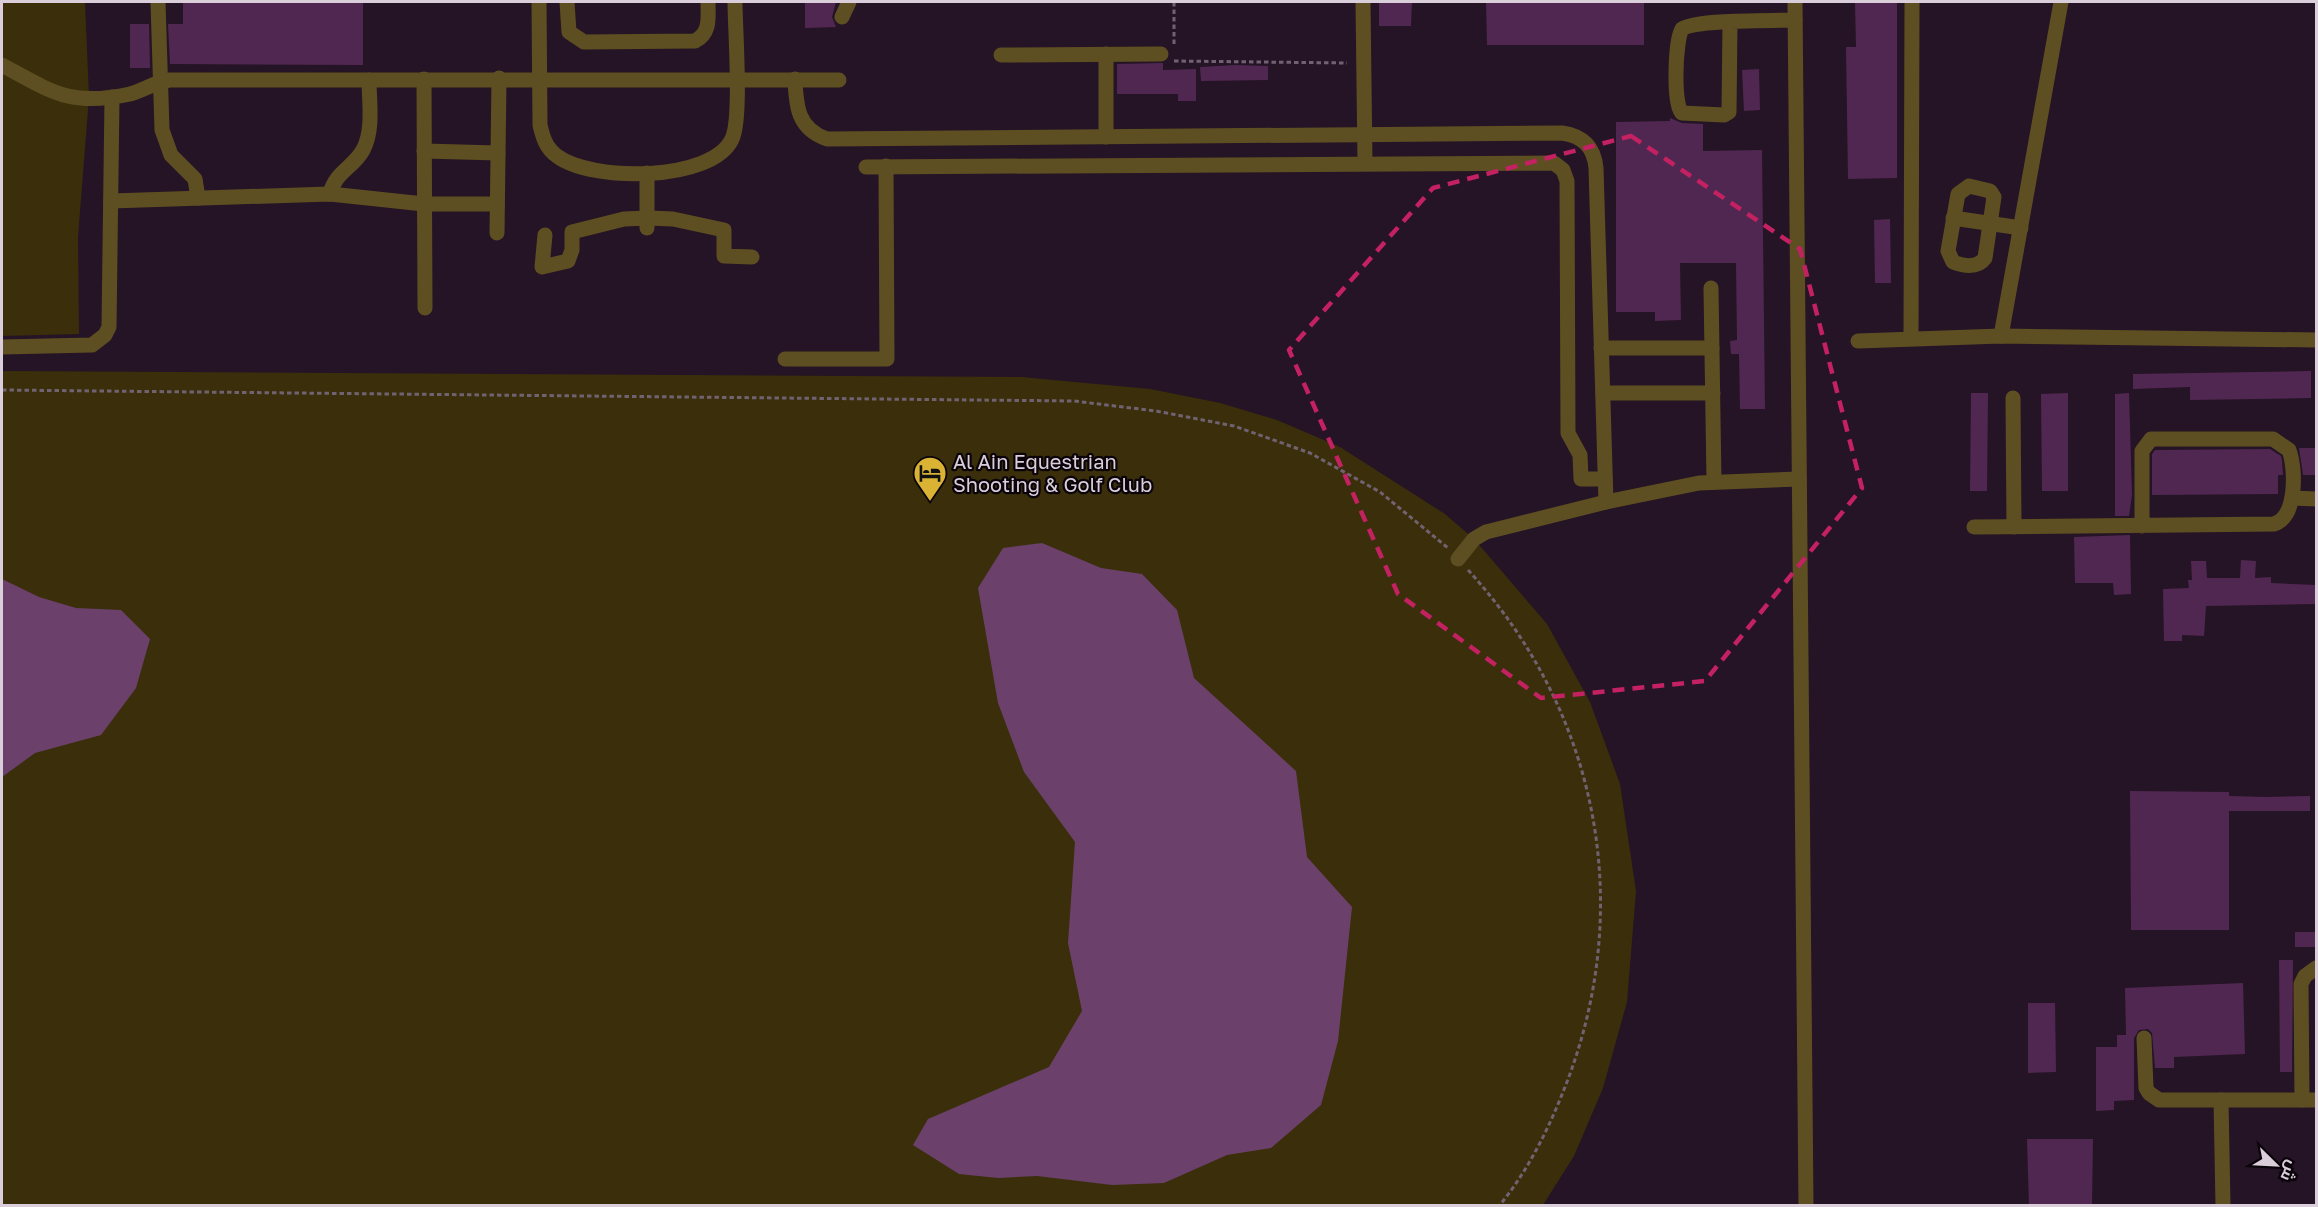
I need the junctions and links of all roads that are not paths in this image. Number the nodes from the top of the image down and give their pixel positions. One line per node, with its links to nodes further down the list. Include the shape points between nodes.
1 (158, 2): 25 (street)
2 (539, 2): 21 (street)
3 (567, 2): 4 (street, via 569,32 584,42 695,41 707,28)
4 (708, 2)
5 (735, 2): 19 (street)
6 (849, 2): 11 (street)
7 (1363, 2): 27 (street)
8 (1795, 2): 12 (street)
9 (1912, 2): 50 (street)
10 (2061, 2): 43 (street)
11 (842, 16)
12 (1795, 20): 13 (street); 61 (street)
13 (1730, 22): 13 (street, via 1691,24 1679,34 1676,104 1682,113 1724,115 1729,111)
14 (1106, 54): 15 (street); 16 (street); 28 (street)
15 (1161, 54)
16 (1001, 55)
17 (2, 65): 26 (street, via 64,97)
18 (499, 78): 20 (street); 21 (street); 30 (street)
19 (736, 78): 21 (street); 22 (street); 34 (street, via 736,126 727,149 694,166)
20 (424, 79): 23 (street); 29 (street)
21 (539, 79): 34 (street, via 543,139 559,158 592,169)
22 (795, 79): 24 (street); 28 (street, via 798,115 810,131 827,139)
23 (369, 80): 25 (street); 35 (street, via 367,140 357,158 336,177)
24 (839, 80)
25 (160, 81): 26 (street, via 134,93); 36 (street, via 165,144 195,179)
26 (112, 97): 37 (street)
27 (1365, 135): 28 (street); 31 (street); 54 (street, via 1562,133 1583,139 1591,147 1596,168)
28 (1106, 137)
29 (424, 151): 30 (street); 38 (street)
30 (498, 153): 39 (street)
31 (1365, 163): 32 (street); 60 (street, via 1548,162 1563,170 1567,181 1568,433 1580,455 1581,479)
32 (886, 166): 33 (street); 56 (street, via 887,359)
33 (866, 167)
34 (647, 173): 40 (street)
35 (330, 194): 36 (street); 38 (street)
36 (198, 198): 37 (street)
37 (111, 201): 53 (street, via 110,318 105,335 92,345)
38 (424, 204): 39 (street); 48 (street)
39 (497, 204): 44 (street)
40 (648, 218): 45 (street, via 624,219 572,232 568,261 542,267); 46 (street, via 724,230 724,256)
41 (1953, 218): 42 (street); 42 (street, via 1958,194 1969,186 1993,193); 42 (street, via 1948,256 1956,264 1979,265 1984,258)
42 (1990, 224): 43 (street)
43 (2020, 228): 49 (street)
44 (497, 232)
45 (545, 235)
46 (752, 257)
47 (1711, 288): 55 (street)
48 (425, 308)
49 (2001, 336): 50 (street); 51 (street)
50 (1911, 338): 52 (street)
51 (2316, 339)
52 (1857, 342)
53 (2, 347)
54 (1602, 348): 55 (street); 57 (street)
55 (1712, 348): 58 (street)
56 (784, 359)
57 (1603, 393): 58 (street); 60 (street)
58 (1713, 393): 62 (street)
59 (2013, 398): 68 (street)
60 (1605, 479): 65 (street)
61 (1799, 479): 62 (street); 74 (street)
62 (1714, 482): 65 (street)
63 (2292, 498): 64 (street); 66 (street, via 2288,515 2274,524); 66 (street, via 2291,456 2279,441 2156,437 2142,451)
64 (2316, 499)
65 (1606, 502): 69 (street, via 1486,532 1474,539)
66 (2142, 525): 68 (street)
67 (1974, 527): 68 (street)
68 (2014, 527)
69 (1458, 558)
70 (2316, 968): 73 (street, via 2301,984)
71 (2144, 1038): 72 (street, via 2146,1088 2153,1098)
72 (2221, 1100): 73 (street); 75 (street)
73 (2309, 1100)
74 (1806, 1206)
75 (2223, 1206)

